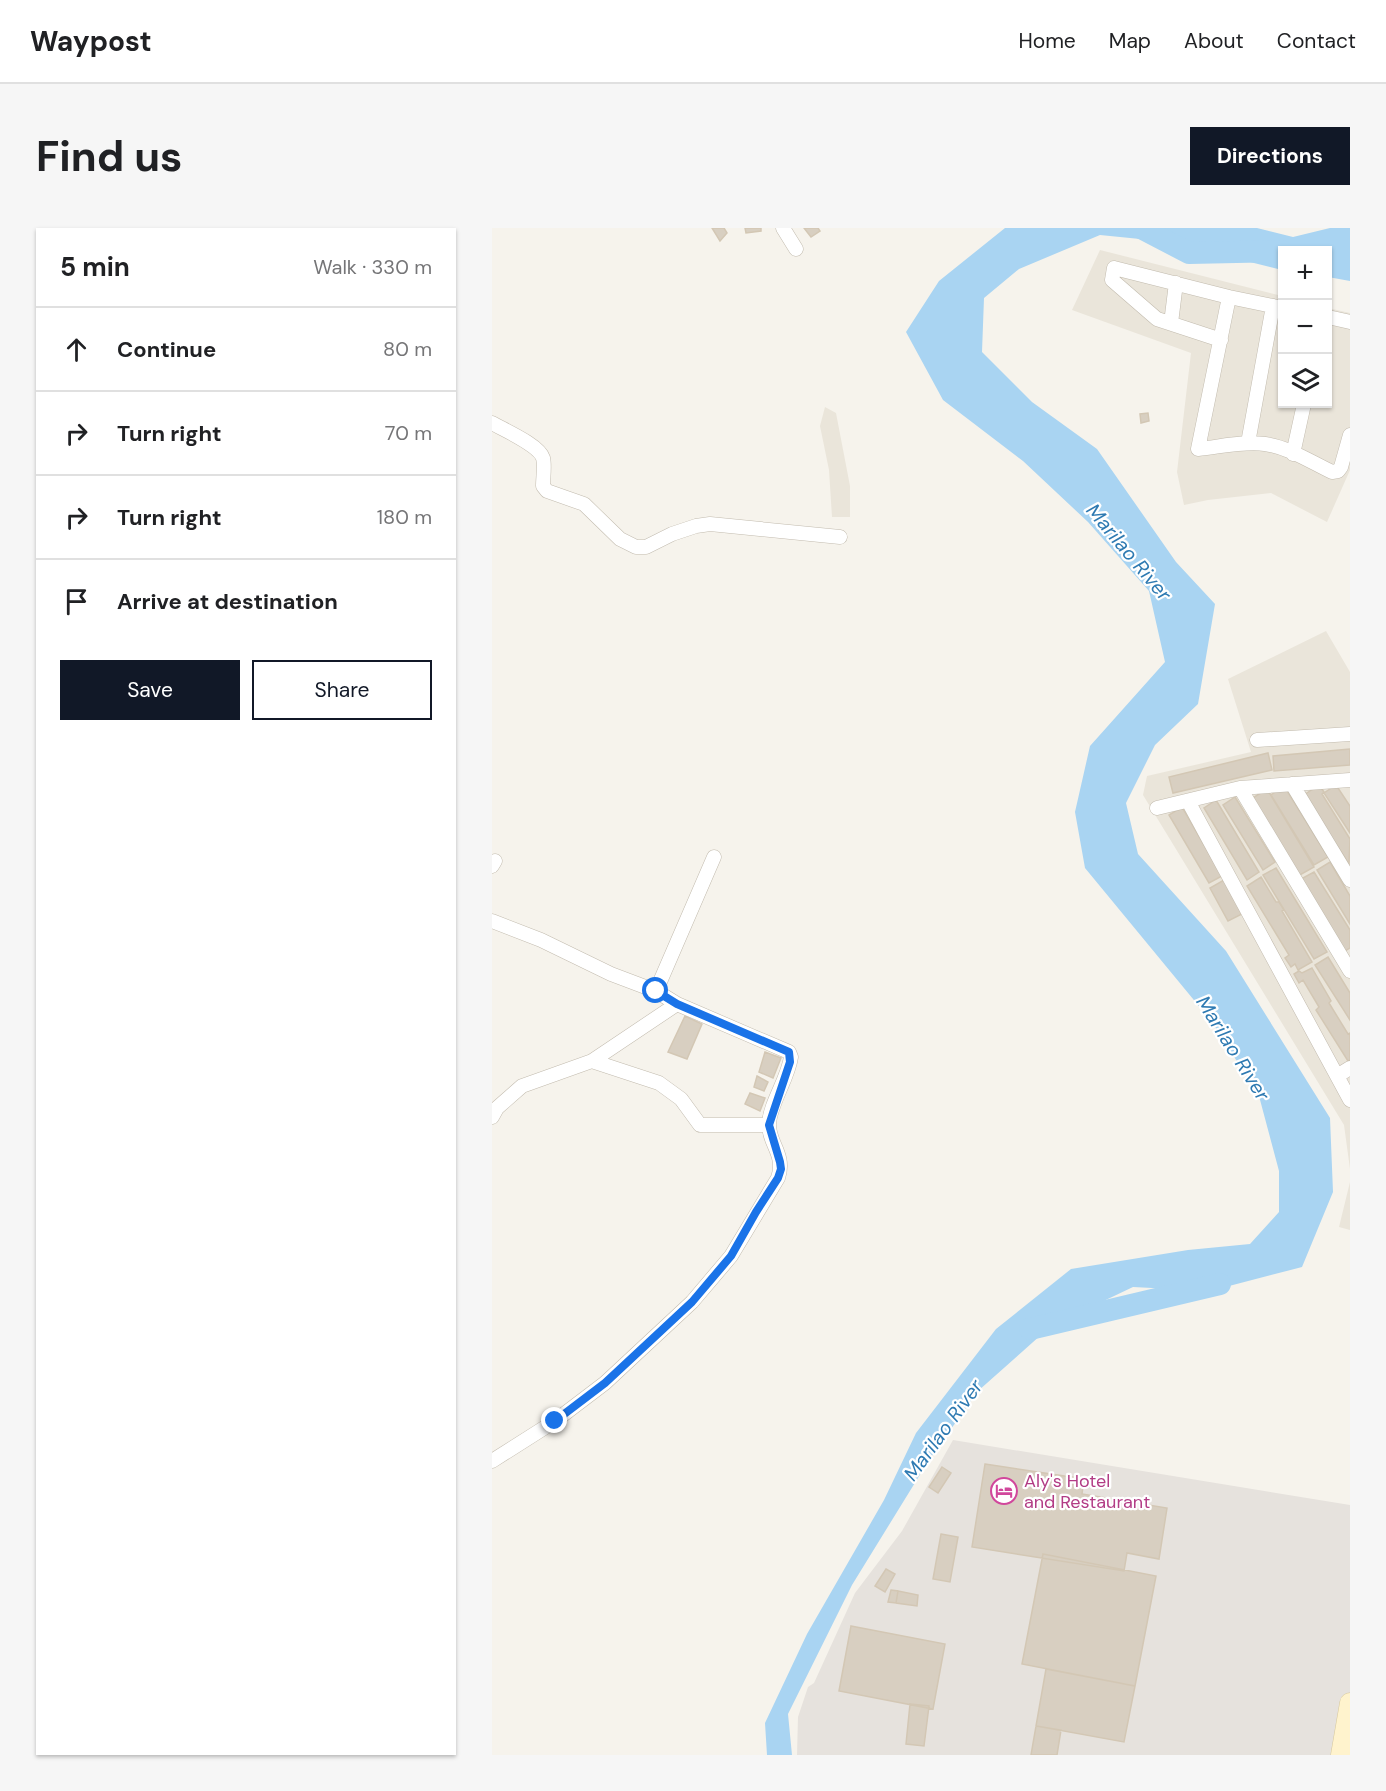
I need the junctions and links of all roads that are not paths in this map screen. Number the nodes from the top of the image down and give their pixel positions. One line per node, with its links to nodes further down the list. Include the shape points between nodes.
1 (783, 228): 2 (street)
2 (796, 249)
3 (1176, 283): 4 (street); 8 (street); 8 (street, via 1113,268 1112,280 1157,319)
4 (1229, 297): 5 (street); 9 (street)
5 (1278, 307): 13 (street)
6 (1332, 318): 7 (street)
7 (1350, 322)
8 (1171, 323): 9 (street)
9 (1221, 340): 13 (street, via 1198,449)
10 (1303, 408): 14 (street)
11 (492, 423): 15 (street, via 538,451 543,458 543,486 547,490 584,504 629,545 645,547 672,534 710,524)
12 (1350, 435): 14 (street, via 1338,471 1332,472)
13 (1248, 443): 14 (street)
14 (1293, 454)
15 (840, 537)
16 (1350, 734): 17 (street)
17 (1257, 740)
18 (1348, 783): 19 (street)
19 (1292, 784): 20 (street); 24 (street)
20 (1240, 788): 21 (street); 26 (street)
21 (1188, 801): 22 (street); 31 (street)
22 (1157, 808)
23 (714, 857): 27 (street)
24 (1350, 880)
25 (492, 921): 27 (street)
26 (1350, 971)
27 (656, 991): 28 (street)
28 (677, 1004): 29 (street); 34 (street, via 789,1052 790,1062)
29 (592, 1061): 33 (street, via 522,1086); 34 (street, via 659,1083 681,1098 700,1125)
30 (1350, 1068): 31 (street)
31 (1336, 1076): 32 (street)
32 (1350, 1100)
33 (492, 1117)
34 (769, 1125): 35 (street, via 781,1169 731,1256 692,1302 605,1383)
35 (492, 1461)
36 (1350, 1703): 37 (main road)
37 (1341, 1755)

